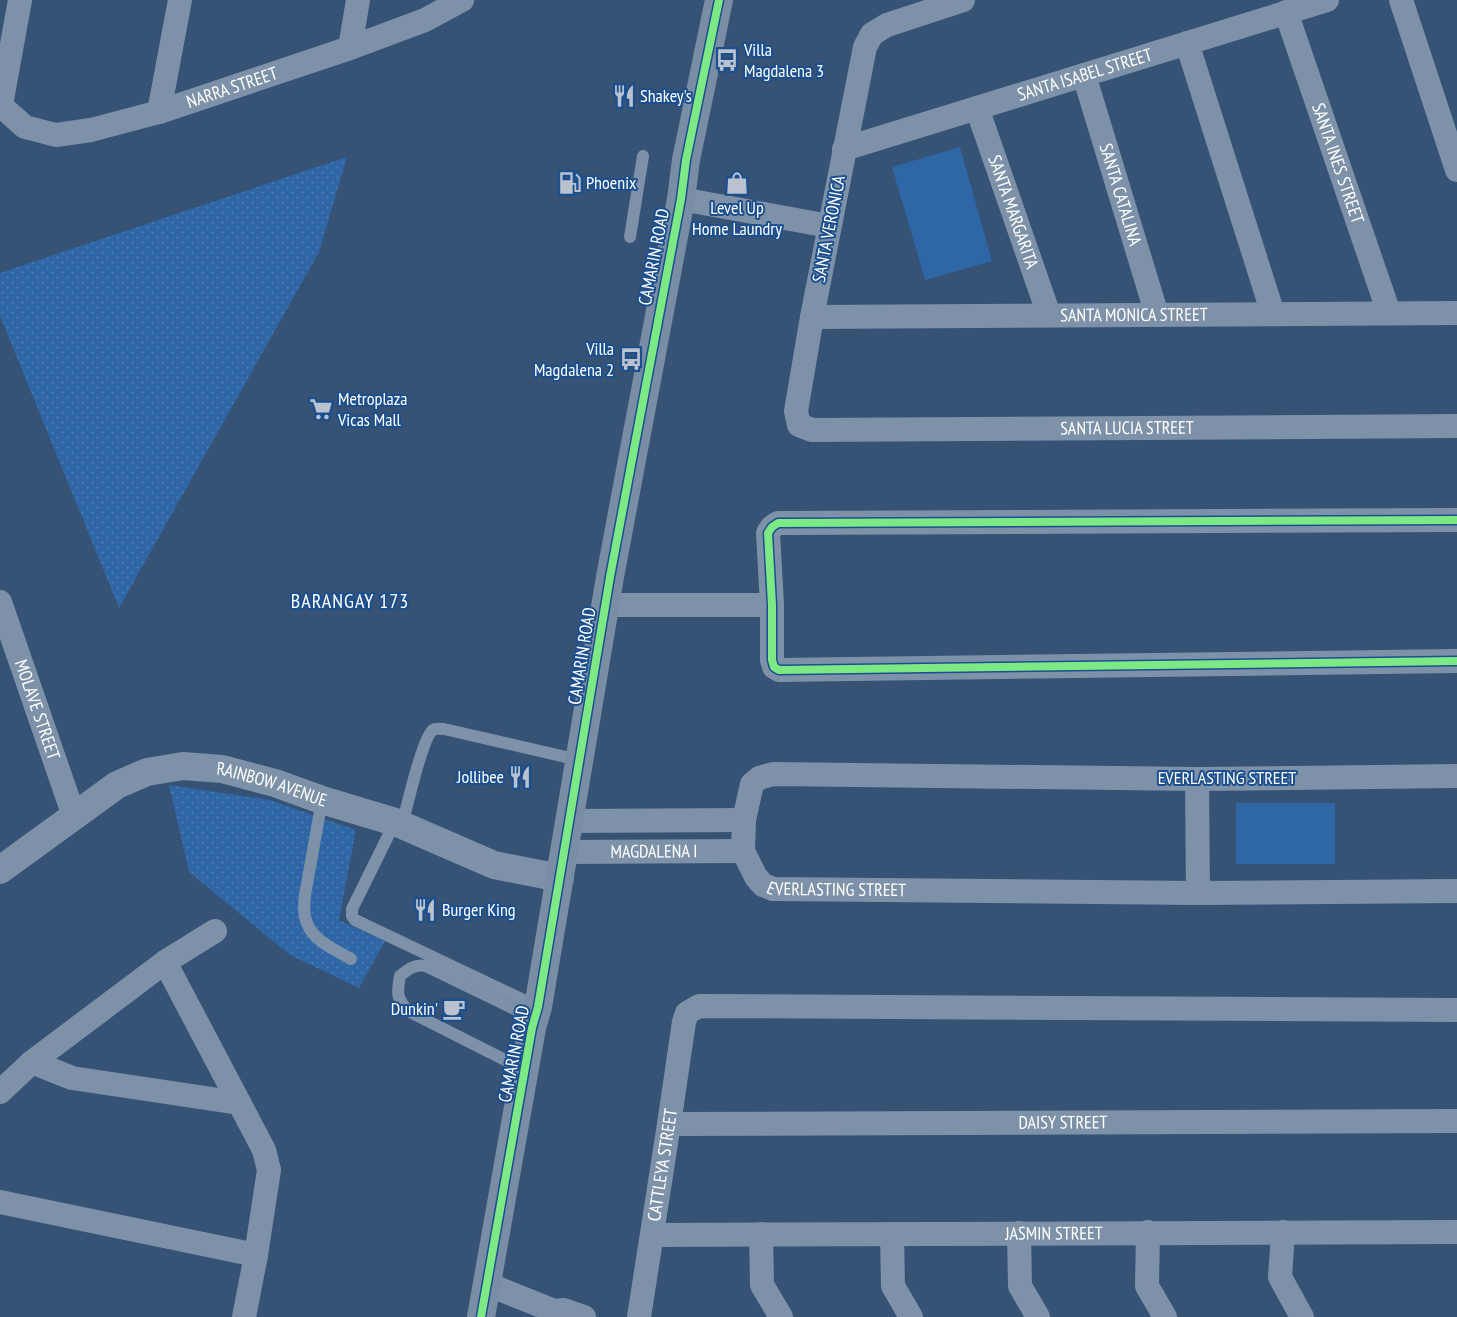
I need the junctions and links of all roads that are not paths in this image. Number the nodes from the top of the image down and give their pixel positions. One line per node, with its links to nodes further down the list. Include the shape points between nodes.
1 (20, 0): 13 (street)
2 (180, 0): 15 (street)
3 (358, 0): 11 (street)
4 (462, 0): 11 (street, NARRA STREET, via 426,20)
5 (719, 0): 19 (main road, CAMARIN ROAD)
6 (963, 0): 16 (street, SANTA VERONICA, via 887,25 872,34 865,47)
7 (1327, 0): 9 (street, SANTA ISABEL STREET)
8 (1400, 0): 18 (street)
9 (1286, 12): 10 (street, SANTA ISABEL STREET); 22 (street, SANTA INES STREET)
10 (1187, 43): 12 (street, SANTA ISABEL STREET); 24 (street)
11 (350, 48): 15 (street, NARRA STREET)
12 (1084, 75): 14 (street, SANTA ISABEL STREET); 25 (street, SANTA CATALINA)
13 (0, 105): 15 (street, NARRA STREET, via 25,127 56,135 91,130)
14 (977, 108): 16 (street, SANTA ISABEL STREET); 26 (street, SANTA MARGARITA)
15 (159, 112)
16 (844, 150): 20 (street, SANTA VERONICA)
17 (643, 156): 21 (lane)
18 (1457, 170)
19 (680, 199): 20 (street); 32 (main road, CAMARIN ROAD)
20 (829, 226): 27 (street, SANTA VERONICA)
21 (630, 237)
22 (1389, 313): 23 (street, SANTA MONICA STREET); 24 (street, SANTA MONICA STREET)
23 (1457, 313)
24 (1273, 314): 25 (street, SANTA MONICA STREET)
25 (1158, 315): 26 (street, SANTA MONICA STREET)
26 (1049, 316): 27 (street, SANTA MONICA STREET)
27 (812, 317): 28 (street, SANTA VERONICA, via 796,411)
28 (799, 425): 29 (street, SANTA LUCIA STREET, via 812,430)
29 (1457, 426)
30 (1457, 520): 33 (street, via 778,523 768,533)
31 (0, 602): 39 (street, MOLAVE STREET)
32 (605, 605): 33 (street); 35 (main road, CAMARIN ROAD)
33 (772, 605): 34 (street, via 772,660 779,670)
34 (1457, 661)
35 (579, 760): 41 (main road, CAMARIN ROAD); 42 (lane, via 444,729 433,730)
36 (1457, 776): 37 (street, EVERLASTING STREET)
37 (1197, 778): 40 (street, EVERLASTING STREET, via 773,774 752,784); 47 (street)
38 (322, 800): 39 (street, RAINBOW AVENUE, via 222,769 183,766 147,772 118,785); 42 (street, RAINBOW AVENUE); 49 (lane, via 304,910 307,924 317,938)
39 (74, 816): 45 (street, RAINBOW AVENUE)
40 (744, 820): 41 (street, MAGDALENA I); 43 (street, EVERLASTING STREET)
41 (570, 822): 44 (main road, CAMARIN ROAD)
42 (398, 823): 44 (street, RAINBOW AVENUE, via 494,865); 52 (lane, via 352,909 352,916)
43 (743, 851): 44 (street, MAGDALENA I); 47 (street, EVERLASTING STREET, via 763,885 773,889)
44 (562, 865): 52 (main road, CAMARIN ROAD)
45 (0, 870)
46 (1457, 891): 47 (street, EVERLASTING STREET)
47 (1198, 893)
48 (215, 931): 50 (street)
49 (351, 959)
50 (166, 962): 53 (street); 56 (street)
51 (1457, 1010): 58 (street, CATTLEYA STREET, via 699,1006 687,1013 684,1022)
52 (537, 1013): 54 (main road, CAMARIN ROAD); 54 (lane, via 419,964 400,976 399,999 408,1010)
53 (32, 1062): 55 (street); 56 (street, via 72,1078)
54 (525, 1070): 68 (main road, CAMARIN ROAD)
55 (0, 1092)
56 (239, 1103): 67 (street, via 264,1150 269,1170)
57 (1457, 1120): 58 (street, DAISY STREET)
58 (669, 1124): 66 (street, CATTLEYA STREET)
59 (0, 1202): 67 (street)
60 (1148, 1232): 61 (street, JASMIN STREET); 63 (street, JASMIN STREET); 76 (street, via 1147,1286)
61 (1282, 1232): 62 (street, JASMIN STREET); 77 (street, via 1280,1278)
62 (1457, 1232)
63 (1019, 1233): 65 (street, JASMIN STREET); 75 (street, via 1020,1286)
64 (762, 1234): 65 (street, JASMIN STREET); 66 (street, JASMIN STREET); 73 (street, via 762,1285)
65 (892, 1234): 74 (street, via 893,1286)
66 (652, 1235): 72 (street, CATTLEYA STREET)
67 (256, 1255): 70 (street)
68 (488, 1280): 69 (street, via 554,1311); 71 (main road, CAMARIN ROAD)
69 (574, 1314)
70 (244, 1317)
71 (481, 1317)
72 (639, 1317)
73 (781, 1317)
74 (911, 1317)
75 (1038, 1317)
76 (1165, 1317)
77 (1302, 1317)

